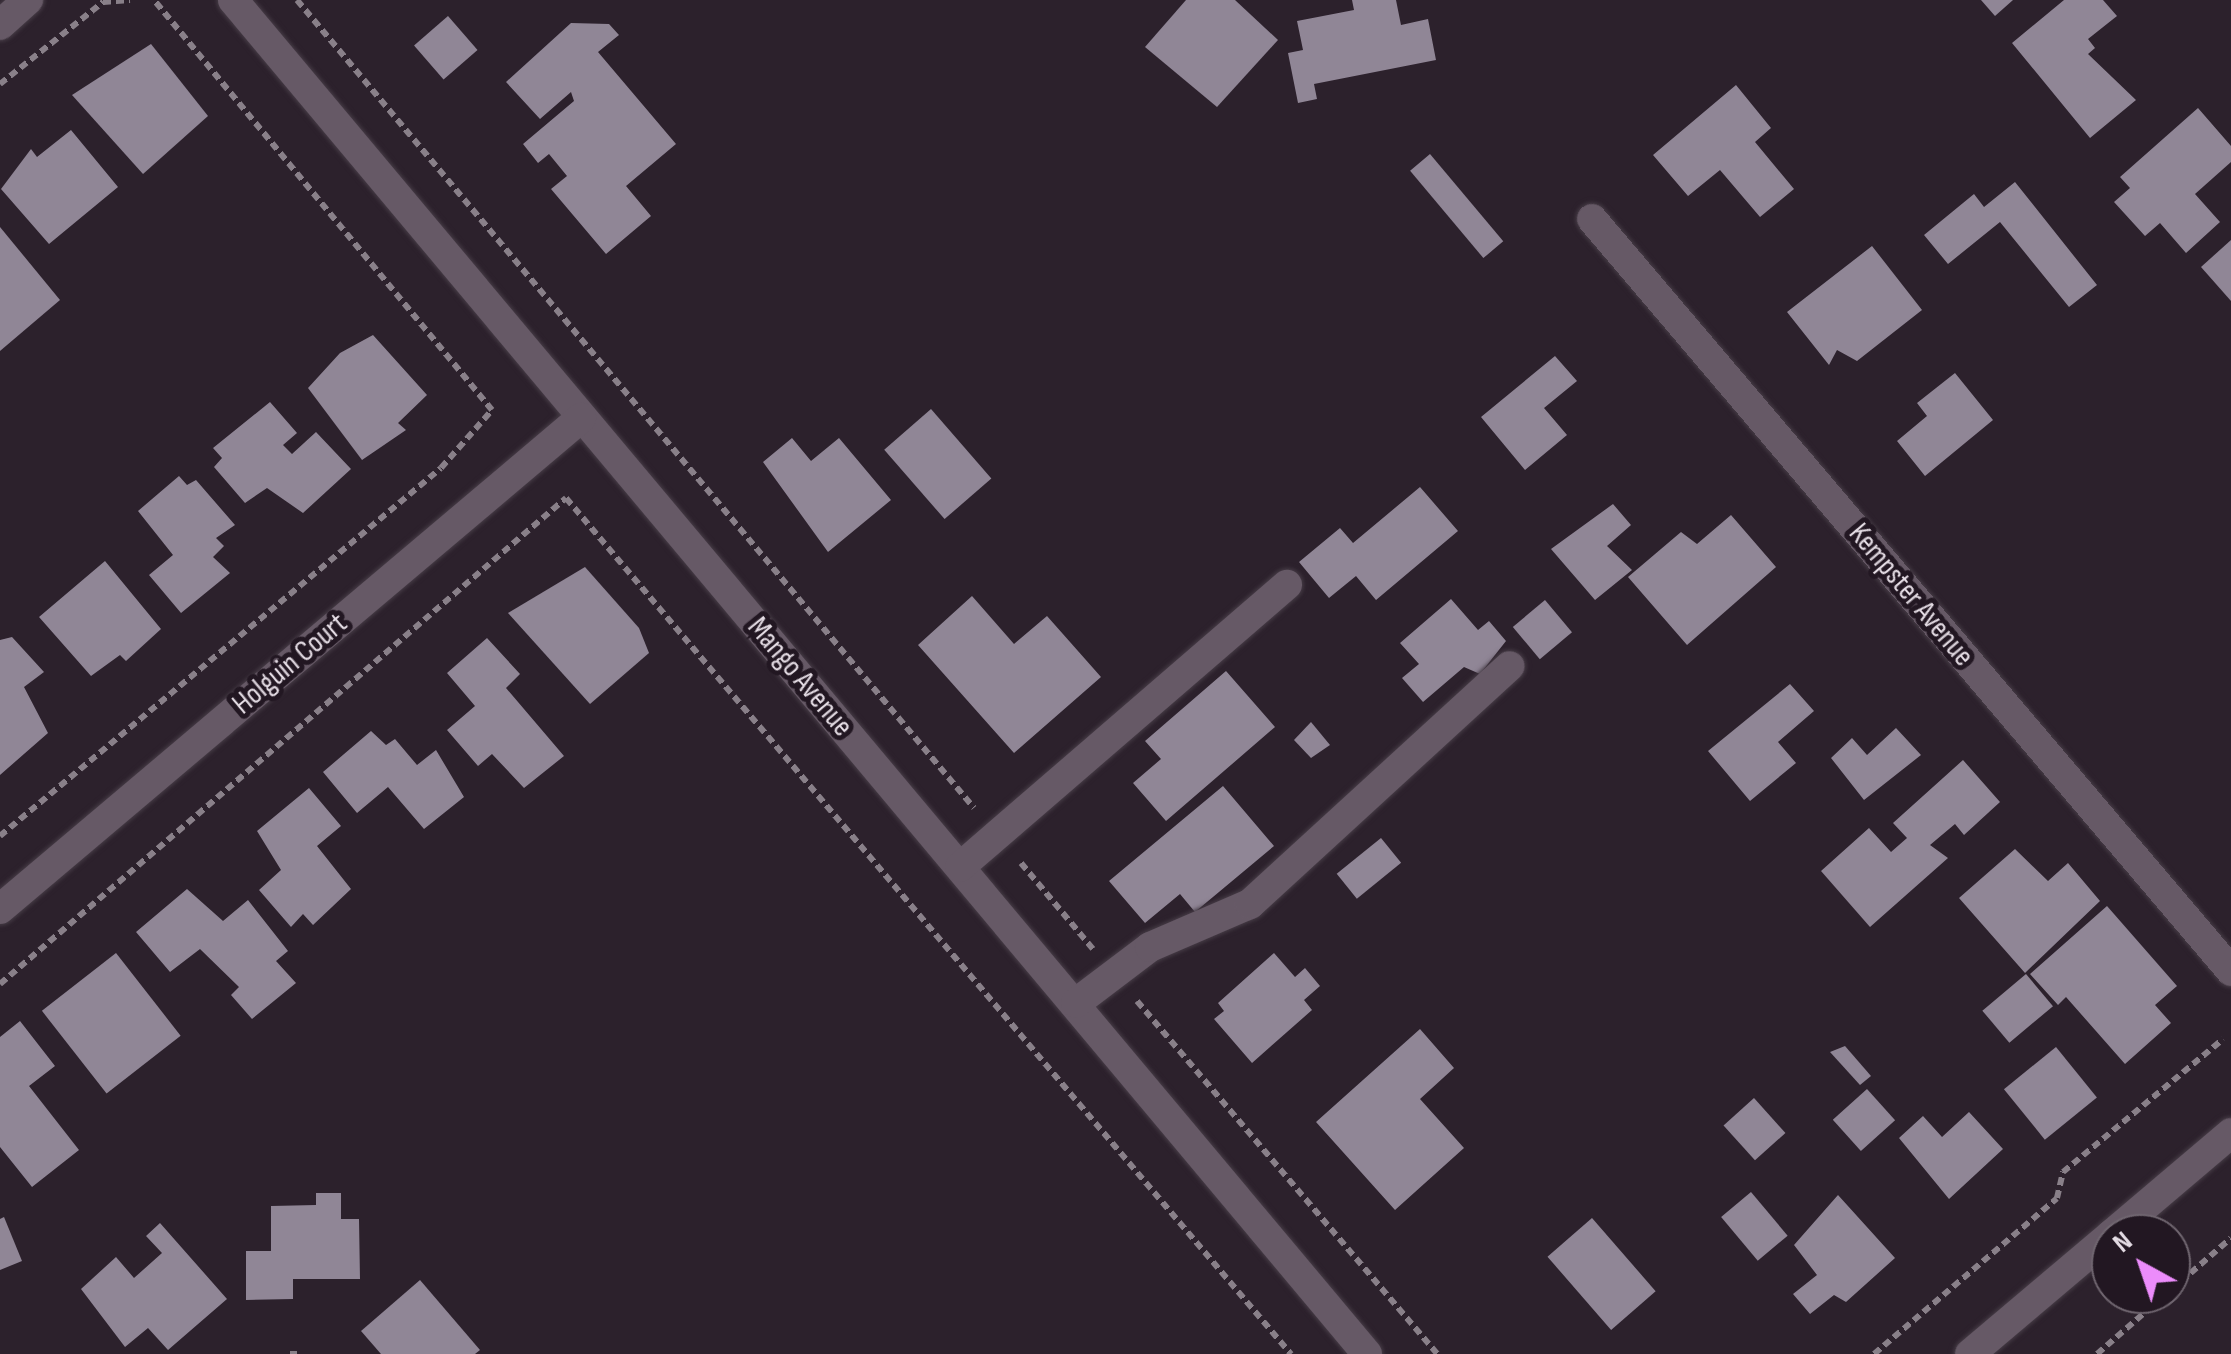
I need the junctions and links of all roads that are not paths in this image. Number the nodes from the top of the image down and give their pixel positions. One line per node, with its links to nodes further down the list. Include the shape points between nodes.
1 (28, 0): 3 (street)
2 (233, 0): 5 (street, Mango Avenue)
3 (0, 25)
4 (1592, 219): 10 (street, Kempster Avenue)
5 (581, 418): 8 (street, Mango Avenue); 9 (street, Holguin Court)
6 (1288, 585): 8 (street)
7 (1510, 666): 11 (street, via 1250,904 1112,972)
8 (960, 867): 11 (street, Mango Avenue)
9 (0, 909)
10 (2231, 971)
11 (1076, 1003): 15 (street, Mango Avenue)
12 (2231, 1134): 13 (street)
13 (2136, 1214)
14 (2091, 1252): 16 (street)
15 (1367, 1354)
16 (1970, 1354)

